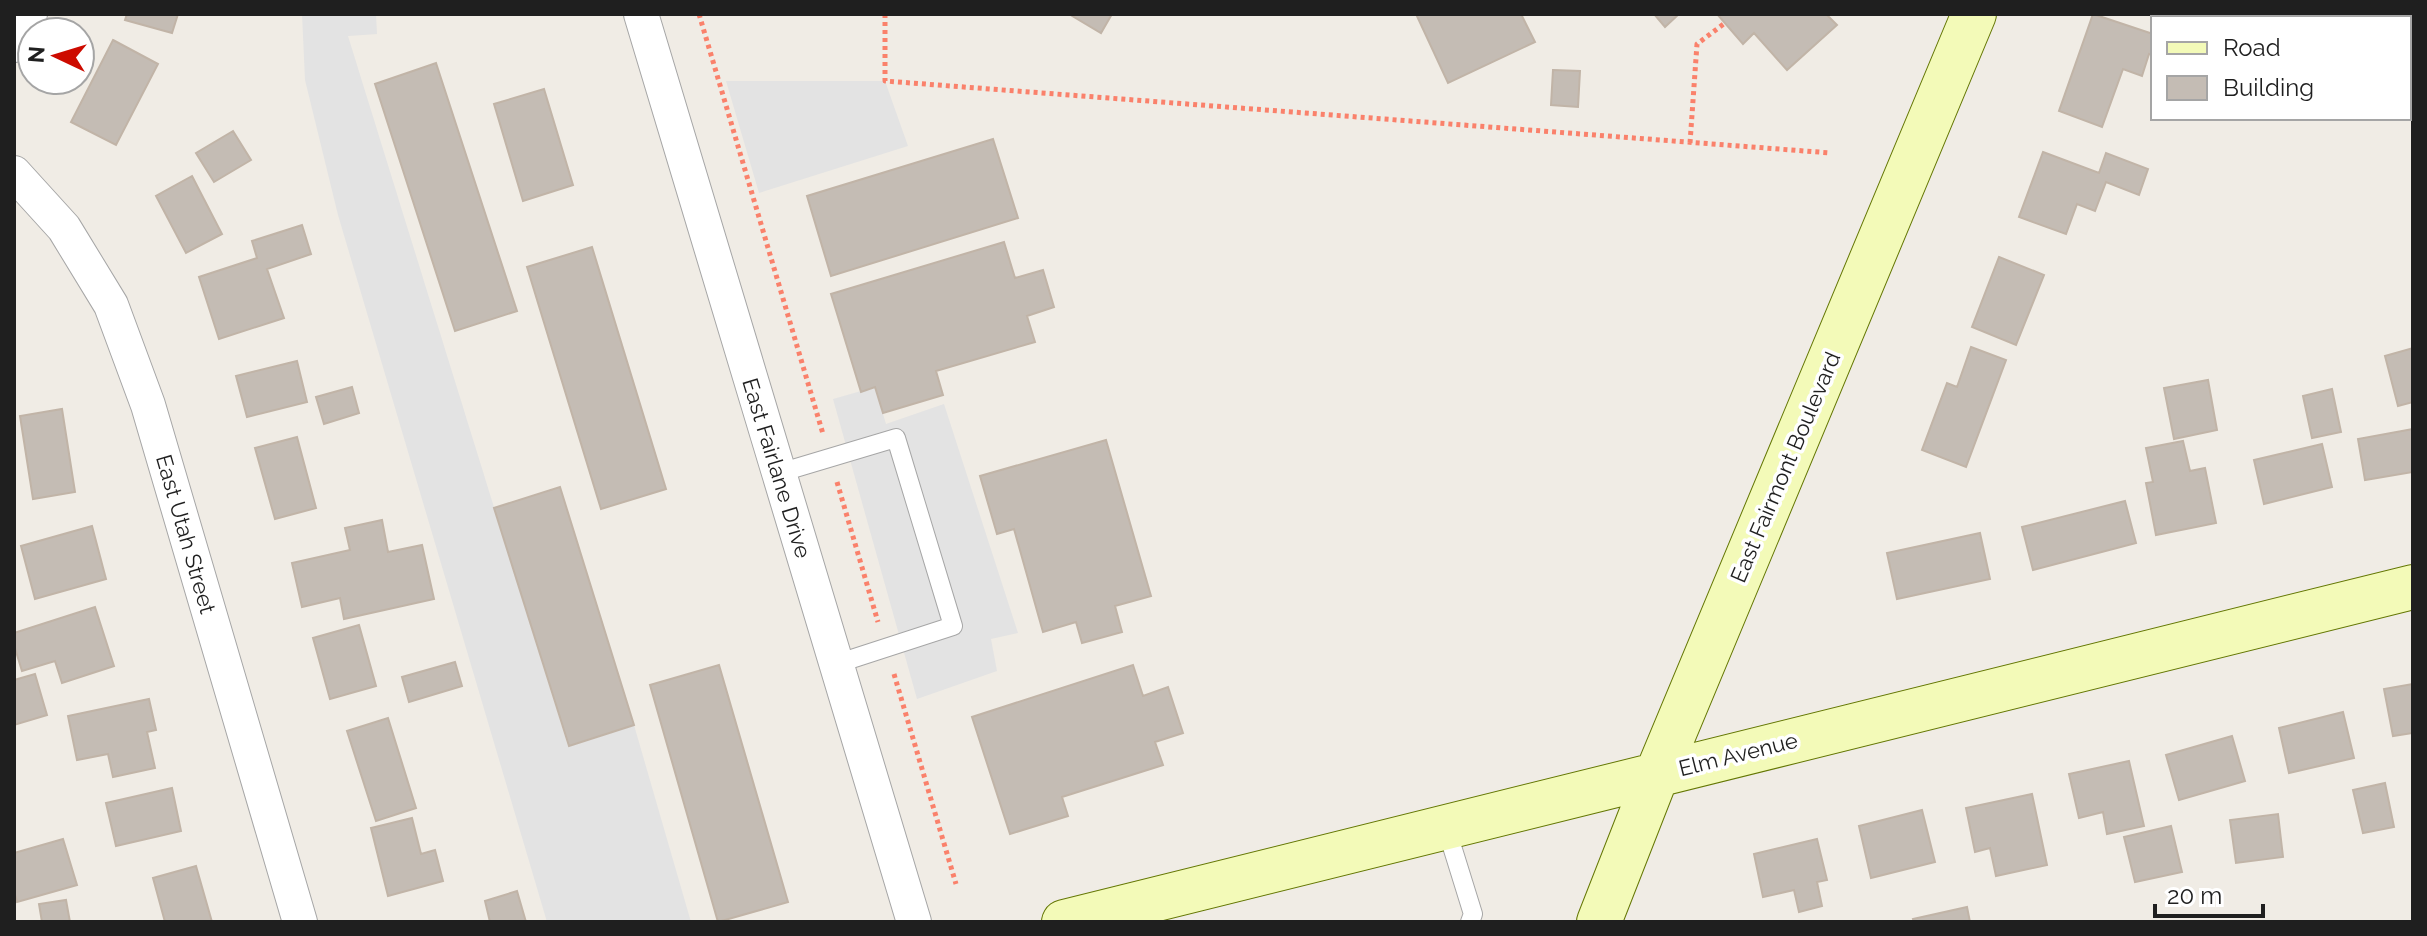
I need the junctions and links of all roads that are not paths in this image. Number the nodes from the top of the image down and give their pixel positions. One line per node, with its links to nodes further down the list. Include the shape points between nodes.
1 (30, 14): 4 (street)
2 (641, 14): 6 (street, East Fairlane Drive)
3 (1974, 14): 9 (street, East Fairmont Boulevard)
4 (14, 45)
5 (14, 173): 11 (street, East Utah Street, via 64,228 111,305 148,405)
6 (779, 473): 8 (street, East Fairlane Drive); 8 (lane, via 896,438 953,626)
7 (2413, 587): 9 (street, Elm Avenue)
8 (836, 664): 12 (street, East Fairlane Drive)
9 (1657, 774): 10 (street, Elm Avenue); 15 (street, East Fairmont Boulevard)
10 (1446, 827): 13 (street, Elm Avenue, via 1169,902); 14 (lane, via 1473,914)
11 (300, 922)
12 (914, 922)
13 (1064, 922)
14 (1470, 922)
15 (1599, 922)

